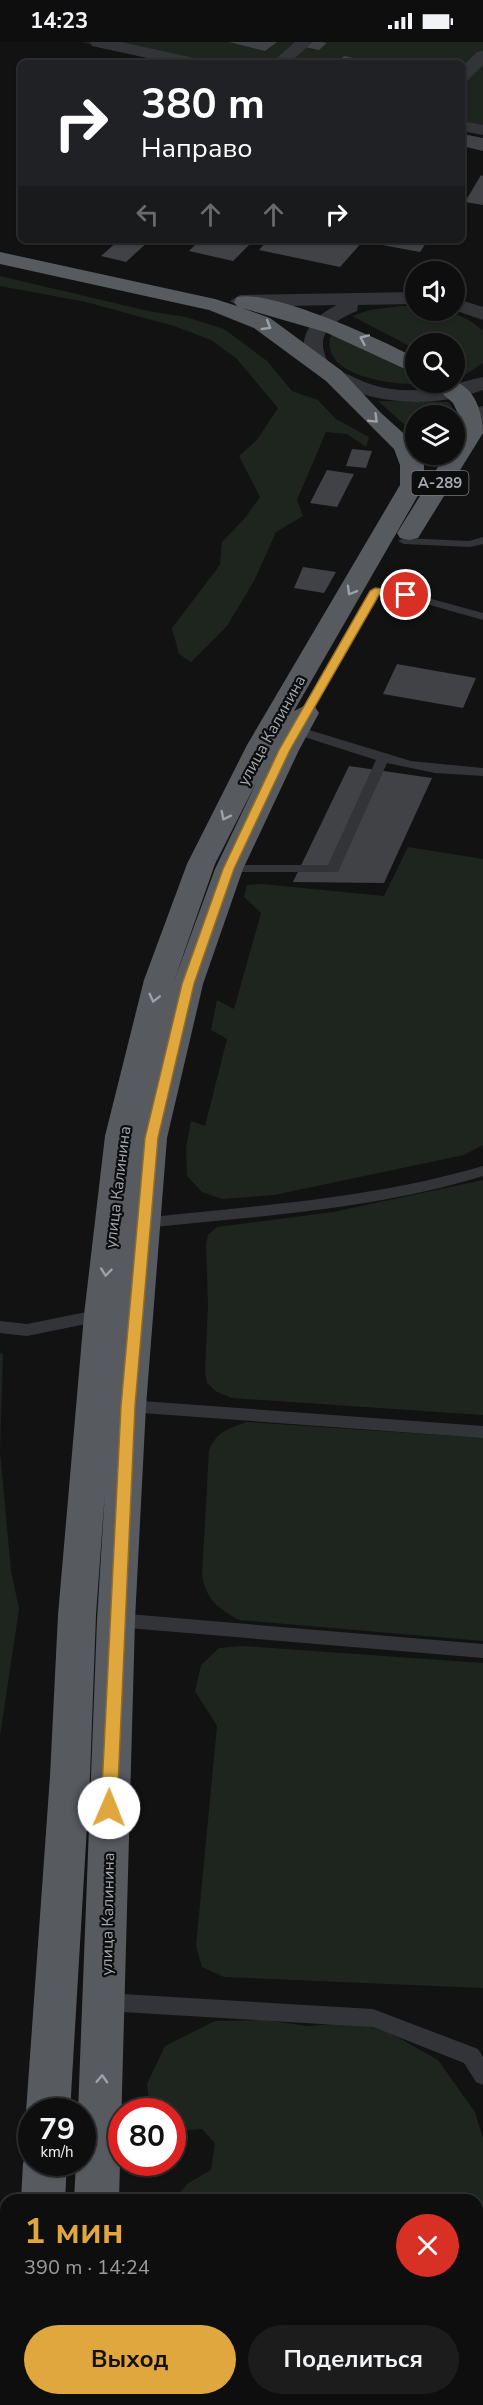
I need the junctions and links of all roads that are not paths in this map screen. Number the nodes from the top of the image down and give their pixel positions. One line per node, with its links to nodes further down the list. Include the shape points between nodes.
1 (100, 42): 4 (street)
2 (305, 42): 5 (street)
3 (483, 56): 6 (street)
4 (180, 60)
5 (283, 60)
6 (465, 73)
7 (465, 127): 8 (street)
8 (483, 130)
9 (0, 248): 11 (highway)
10 (0, 258): 11 (highway)
11 (196, 296): 14 (highway); 19 (highway, улица Калинина, one-way to 19, via 262,323)
12 (405, 298): 14 (street)
13 (405, 299): 17 (street, via 351,306)
14 (240, 300): 17 (highway)
15 (465, 308): 16 (street)
16 (483, 314)
17 (323, 322): 18 (highway, one-way to 17); 19 (street, via 311,344)
18 (405, 361)
19 (327, 370): 22 (street, via 356,387 384,394); 37 (highway, улица Калинина / А-289, one-way to 37, via 404,447 412,465 412,485 261,745 201,864 159,980 121,1136)
20 (483, 383): 21 (street)
21 (465, 385)
22 (433, 393)
23 (456, 393): 24 (highway)
24 (480, 419): 26 (highway, улица Калинина / А-289)
25 (483, 540): 27 (lane)
26 (404, 541): 27 (lane); 29 (highway, улица Калинина / А-289)
27 (470, 544): 28 (lane)
28 (483, 551)
29 (375, 591): 30 (lane, via 406,595); 31 (highway, улица Калинина / А-289)
30 (483, 617)
31 (296, 730): 32 (lane); 34 (highway, улица Калинина / А-289)
32 (382, 760): 33 (lane, via 456,772); 34 (lane, via 333,870)
33 (483, 772)
34 (228, 869): 36 (highway, улица Калинина / А-289, via 188,984 151,1138)
35 (483, 1171): 36 (lane, via 353,1202)
36 (144, 1223): 39 (highway, улица Калинина / А-289)
37 (101, 1315): 38 (lane, via 27,1330); 45 (highway, улица Калинина / А-289, via 77,1615)
38 (0, 1327)
39 (128, 1406): 40 (lane); 41 (highway, улица Калинина / А-289)
40 (483, 1432)
41 (116, 1620): 42 (lane); 43 (highway, улица Калинина / А-289)
42 (483, 1651)
43 (105, 2002): 44 (lane, via 373,2018 471,2056); 48 (highway, улица Калинина / А-289, one-way to 43)
44 (483, 2075)
45 (49, 2098)
46 (44, 2176): 47 (highway)
47 (43, 2194)
48 (97, 2194)

